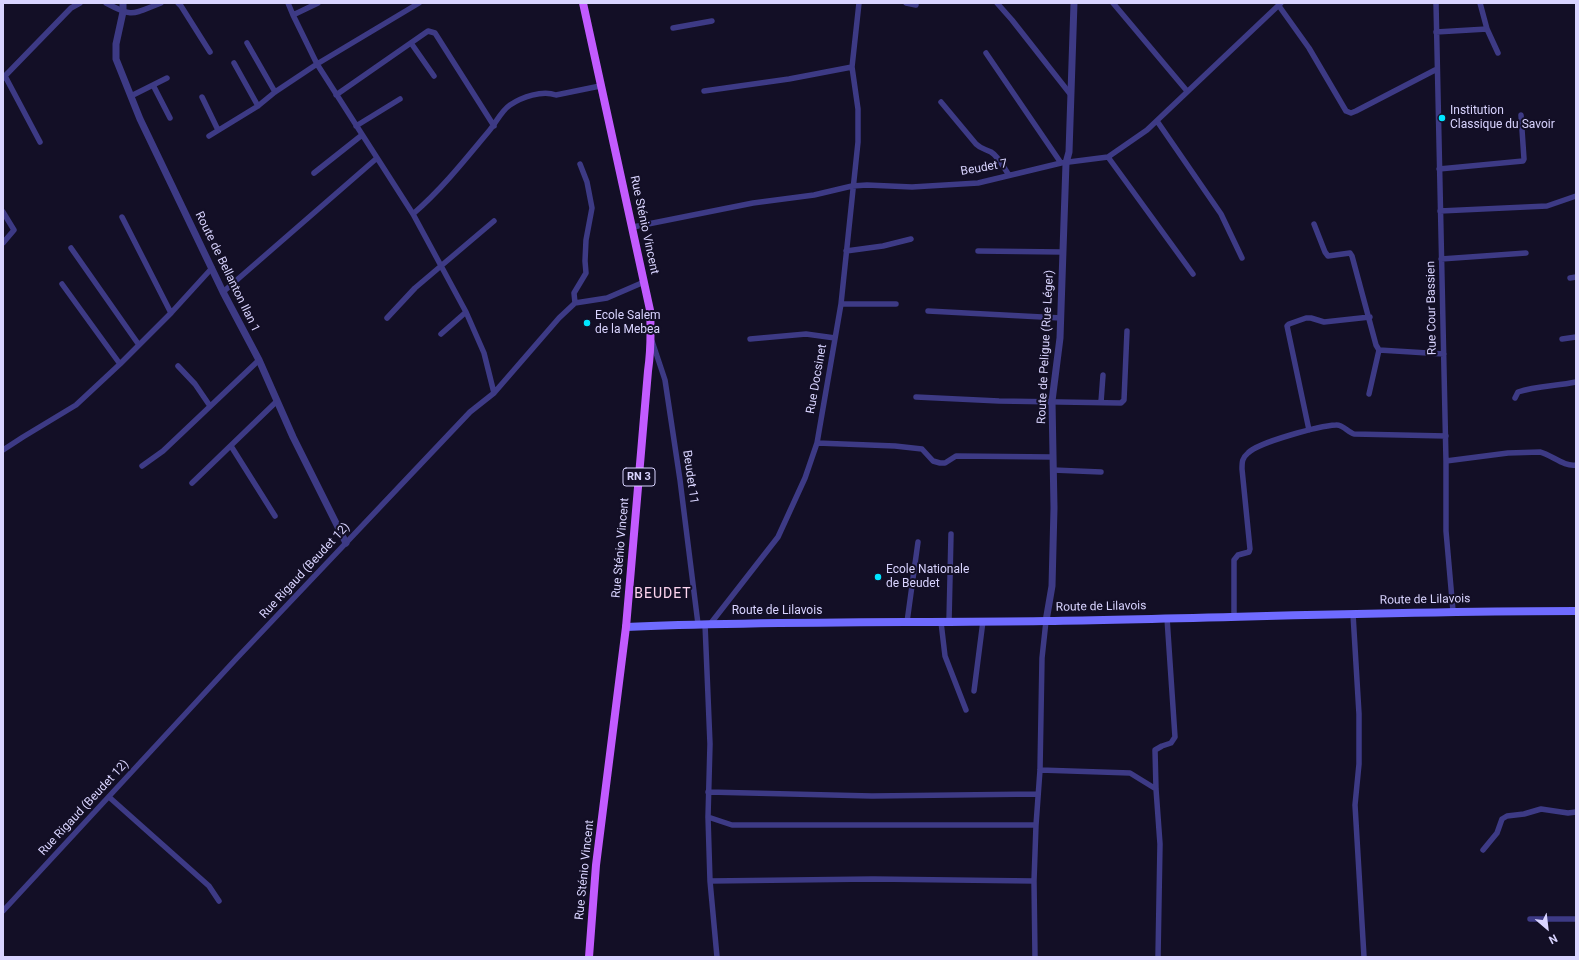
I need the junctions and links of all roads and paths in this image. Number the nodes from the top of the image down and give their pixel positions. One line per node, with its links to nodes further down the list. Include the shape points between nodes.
1 (80, 3): 17 (street)
2 (106, 3): 20 (street)
3 (123, 3): 20 (street, Route de Bellanton Ilan 1)
4 (161, 3): 20 (street, via 137,13)
5 (178, 3): 28 (street)
6 (288, 3): 21 (street)
7 (318, 3): 21 (street)
8 (419, 3): 32 (street)
9 (583, 3): 39 (main road, Rue Sténio Vincent / RN 3)
10 (906, 3): 19 (street)
11 (997, 3): 45 (street)
12 (1074, 3): 45 (street, Route de Peligue (Rue Léger))
13 (1113, 3): 41 (street)
14 (1436, 3): 25 (street, Rue Cour Bassien)
15 (1480, 3): 24 (street)
16 (1280, 4): 34 (street, via 1346,111 1356,111); 41 (street, Beudet 7)
17 (70, 5): 36 (street)
18 (858, 5): 33 (street, Rue Docsinet)
19 (916, 5)
20 (124, 12): 44 (street, Route de Bellanton Ilan 1, via 116,44 116,59)
21 (293, 15): 32 (street)
22 (712, 21): 23 (street)
23 (673, 28)
24 (1488, 29): 25 (street); 30 (street)
25 (1436, 32): 34 (street, Rue Cour Bassien)
26 (247, 42): 42 (street)
27 (411, 44): 35 (street); 43 (street); 54 (street, via 428,31 435,32)
28 (210, 52)
29 (986, 53): 61 (street)
30 (1498, 53)
31 (234, 63): 49 (street)
32 (317, 64): 42 (street); 43 (street)
33 (852, 67): 40 (street, via 789,80); 66 (street, Rue Docsinet, via 858,109 858,142)
34 (1437, 69): 63 (street, Rue Cour Bassien)
35 (434, 76)
36 (4, 77): 58 (street)
37 (167, 78): 38 (street)
38 (153, 85): 44 (street); 51 (street)
39 (600, 86): 54 (street, via 556,95 535,94 510,104); 74 (main road, Rue Sténio Vincent / RN 3)
40 (704, 91)
41 (1187, 91): 52 (street, Beudet 7)
42 (274, 92): 49 (street)
43 (336, 95): 53 (street)
44 (130, 96): 85 (street, Route de Bellanton Ilan 1)
45 (1072, 96): 61 (street, Route de Peligue (Rue Léger), via 1069,152)
46 (202, 97): 55 (street)
47 (400, 99): 53 (street)
48 (941, 102): 65 (street, via 976,144 994,154)
49 (258, 106): 55 (street)
50 (1521, 115): 63 (street, via 1523,161)
51 (170, 118)
52 (1157, 121): 59 (street, Beudet 7); 82 (street, via 1221,214)
53 (356, 126): 56 (street)
54 (494, 126): 70 (street, via 461,165)
55 (218, 130): 57 (street)
56 (362, 135): 60 (street); 64 (street)
57 (209, 136)
58 (40, 142)
59 (1108, 157): 61 (street, Beudet 7); 86 (street)
60 (376, 158): 70 (street); 89 (street)
61 (1064, 163): 65 (street, Beudet 7); 80 (street, Route de Peligue (Rue Léger))
62 (580, 164): 90 (street, via 587,182 592,208 586,240 586,273 574,293)
63 (1439, 169): 68 (street, Rue Cour Bassien)
64 (314, 172)
65 (1009, 175): 66 (street, Beudet 7, via 970,183 912,187)
66 (852, 186): 74 (street, Beudet 7); 78 (street, Rue Docsinet)
67 (1576, 196): 68 (street, via 1547,206)
68 (1440, 211): 83 (street, Rue Cour Bassien)
69 (3, 212): 76 (street, via 14,230)
70 (413, 214): 84 (street)
71 (122, 217): 95 (street)
72 (494, 221): 84 (street)
73 (1314, 224): 96 (street, via 1328,256 1350,253 1352,256)
74 (633, 227): 87 (main road, Rue Sténio Vincent / RN 3)
75 (911, 239): 78 (street)
76 (3, 243)
77 (71, 248): 106 (street)
78 (846, 251): 91 (street, Rue Docsinet)
79 (978, 251): 80 (street)
80 (1062, 252): 98 (street, Route de Peligue (Rue Léger))
81 (1526, 253): 83 (street)
82 (1242, 258)
83 (1441, 259): 108 (street, Rue Cour Bassien)
84 (441, 266): 94 (street); 97 (street, via 415,288)
85 (212, 268): 89 (street, Route de Bellanton Ilan 1); 95 (street)
86 (1193, 274)
87 (644, 282): 90 (street, via 607,298); 101 (main road, Rue Sténio Vincent / RN 3, via 650,310)
88 (62, 284): 110 (street)
89 (224, 292): 109 (street, Route de Bellanton Ilan 1)
90 (575, 302): 114 (street, Rue Rigaud (Beudet 12))
91 (841, 304): 92 (street); 103 (street, Rue Docsinet)
92 (896, 304)
93 (928, 311): 98 (street)
94 (466, 312): 100 (street); 114 (street, via 484,354)
95 (171, 313): 106 (street)
96 (1370, 317): 107 (street); 122 (street, via 1324,322 1306,318 1286,326)
97 (387, 318)
98 (1061, 318): 119 (street, Route de Peligue (Rue Léger))
99 (1127, 331): 120 (street, via 1124,400 1121,403)
100 (441, 334)
101 (651, 336): 147 (street, Beudet 11, via 665,380); 148 (main road, Rue Sténio Vincent / RN 3)
102 (1576, 337): 105 (street)
103 (835, 338): 104 (street, via 806,334); 124 (street, Rue Docsinet)
104 (750, 339)
105 (1562, 339)
106 (139, 345): 110 (street)
107 (1379, 350): 108 (street); 115 (street)
108 (1444, 354): 123 (street, Rue Cour Bassien)
109 (259, 360): 118 (street, Route de Bellanton Ilan 1); 121 (street)
110 (120, 364): 126 (street, via 76,405)
111 (178, 366): 121 (street, via 195,384)
112 (1102, 375): 120 (street)
113 (1576, 382): 117 (street, via 1518,392)
114 (494, 393): 137 (street, Rue Rigaud (Beudet 12), via 470,412)
115 (1369, 394)
116 (916, 397): 119 (street)
117 (1515, 398)
118 (277, 401): 125 (street); 137 (street, Route de Bellanton Ilan 1)
119 (1052, 401): 120 (street); 127 (street, Route de Peligue (Rue Léger))
120 (1101, 402)
121 (210, 406): 130 (street, via 163,451)
122 (1309, 430): 123 (street, via 1336,425 1354,434); 141 (street, via 1256,447 1242,459 1250,549 1234,560)
123 (1446, 436): 128 (street, Rue Cour Bassien)
124 (817, 442): 127 (street, via 922,449 933,461 940,463 945,463 956,456); 147 (street, Rue Docsinet, via 805,478 778,537)
125 (231, 446): 133 (street); 134 (street)
126 (4, 449)
127 (1053, 457): 131 (street, Route de Peligue (Rue Léger))
128 (1446, 461): 129 (street, via 1508,453 1540,452 1571,466); 138 (street, Rue Cour Bassien, via 1446,531)
129 (1576, 465)
130 (142, 466)
131 (1053, 470): 132 (street); 145 (street, Route de Peligue (Rue Léger), via 1052,586)
132 (1101, 472)
133 (192, 483)
134 (275, 516)
135 (951, 534): 143 (street)
136 (918, 542): 146 (street)
137 (346, 543): 155 (street, Rue Rigaud (Beudet 12))
138 (1453, 611): 139 (main road, Route de Lilavois); 140 (main road, Route de Lilavois)
139 (1576, 611)
140 (1353, 614): 141 (main road, Route de Lilavois); 170 (street, via 1359,714 1359,764 1355,805)
141 (1234, 617): 142 (main road, Route de Lilavois)
142 (1168, 618): 145 (main road, Route de Lilavois); 152 (street, via 1175,737 1171,743 1155,750)
143 (945, 621): 144 (main road, Route de Lilavois); 146 (main road, Route de Lilavois); 150 (street, via 945,656)
144 (983, 621): 145 (main road, Route de Lilavois); 149 (street)
145 (1046, 621): 151 (street, via 1042,658)
146 (907, 622): 147 (main road, Route de Lilavois)
147 (704, 624): 148 (main road, Route de Lilavois); 153 (street, Beudet 11, via 710,744)
148 (626, 627): 166 (main road, Rue Sténio Vincent / RN 3, via 596,865)
149 (974, 691)
150 (966, 710)
151 (1040, 770): 152 (street, via 1130,773); 154 (street)
152 (1156, 789): 169 (street, via 1160,844)
153 (708, 792): 154 (street, via 872,796); 157 (street, Beudet 11)
154 (1038, 794): 158 (street)
155 (109, 797): 162 (street, via 208,886); 163 (street, Rue Rigaud (Beudet 12))
156 (1576, 812): 159 (street, via 1541,809 1507,816 1502,819 1497,833)
157 (708, 816): 158 (street, via 732,825); 160 (street, Beudet 11)
158 (1036, 825): 161 (street)
159 (1483, 850)
160 (710, 881): 161 (street); 167 (street, Beudet 11)
161 (1034, 881): 168 (street)
162 (219, 901)
163 (3, 911)
164 (1530, 919): 165 (street)
165 (1576, 919)
166 (588, 957)
167 (717, 957)
168 (1035, 957)
169 (1158, 957)
170 (1364, 957)

